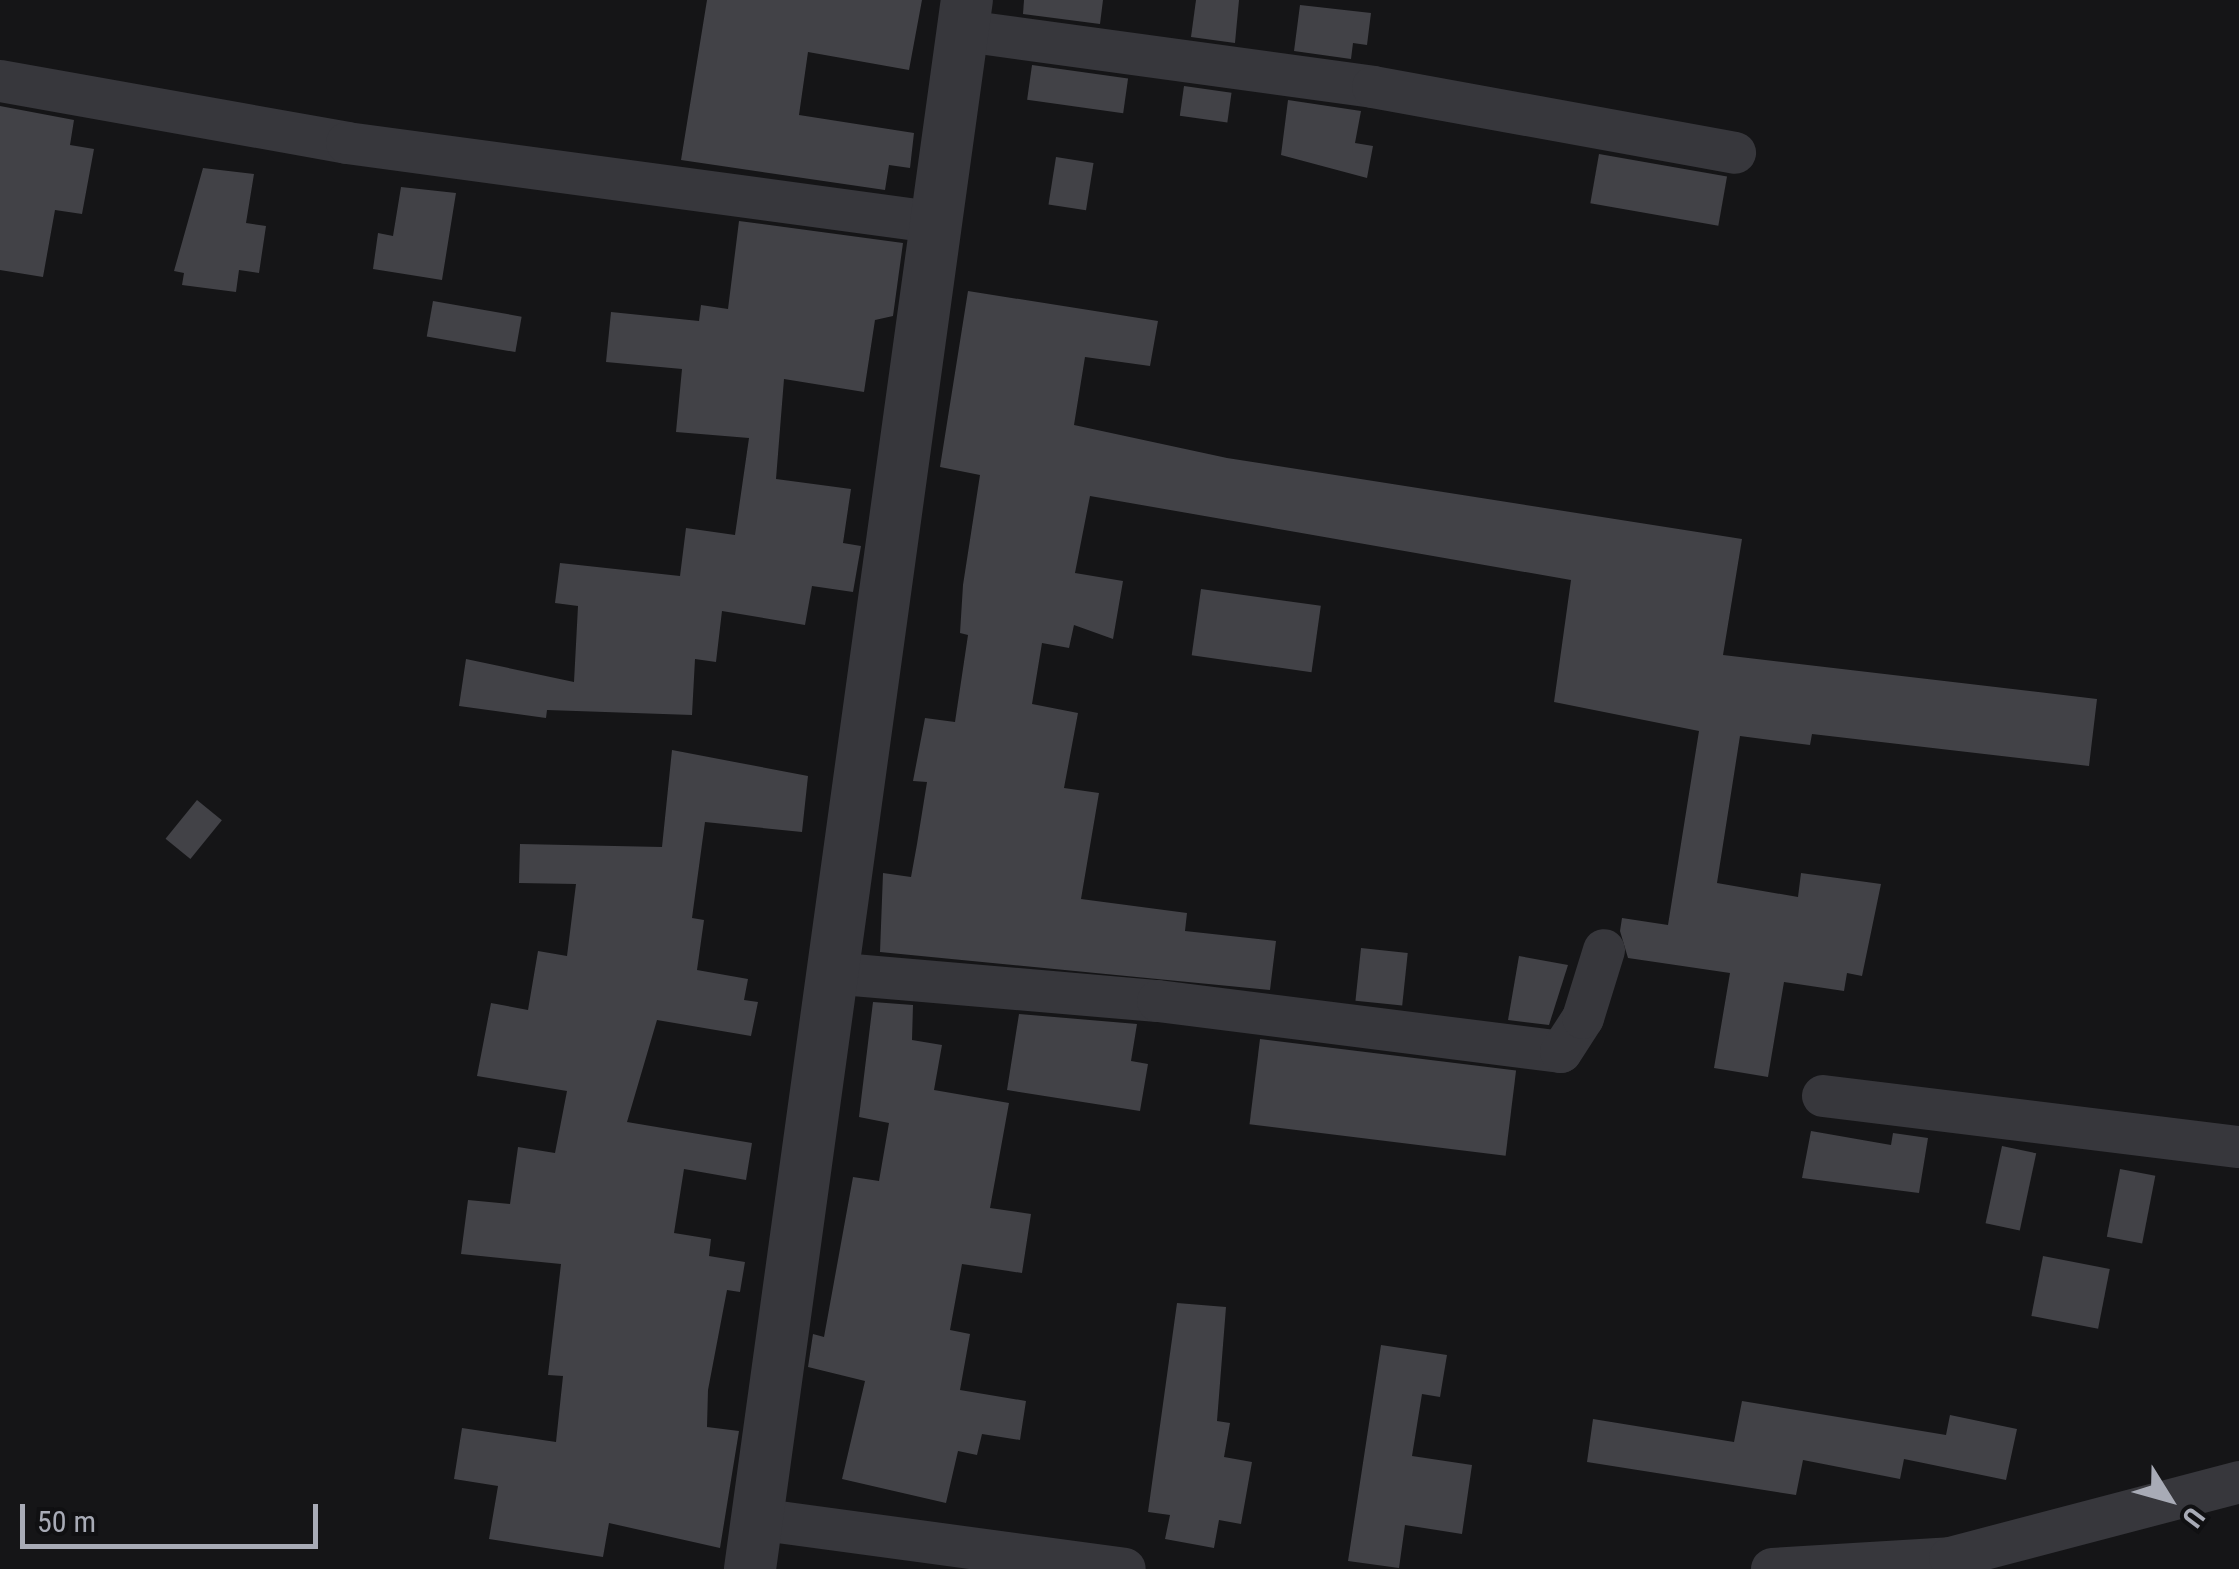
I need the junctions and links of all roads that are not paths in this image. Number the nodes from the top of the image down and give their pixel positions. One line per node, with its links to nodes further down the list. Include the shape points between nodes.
1 (966, 15): 3 (street); 4 (street)
2 (0, 81): 4 (street, via 347,143)
3 (1736, 152)
4 (932, 222): 6 (street)
5 (1604, 950): 6 (street, via 1584,1018 1561,1052 1158,1001)
6 (830, 973): 10 (street)
7 (1823, 1096): 8 (street)
8 (2239, 1148)
9 (2239, 1482): 12 (street, via 1950,1558)
10 (753, 1544): 11 (street)
11 (1125, 1569)
12 (1772, 1569)

